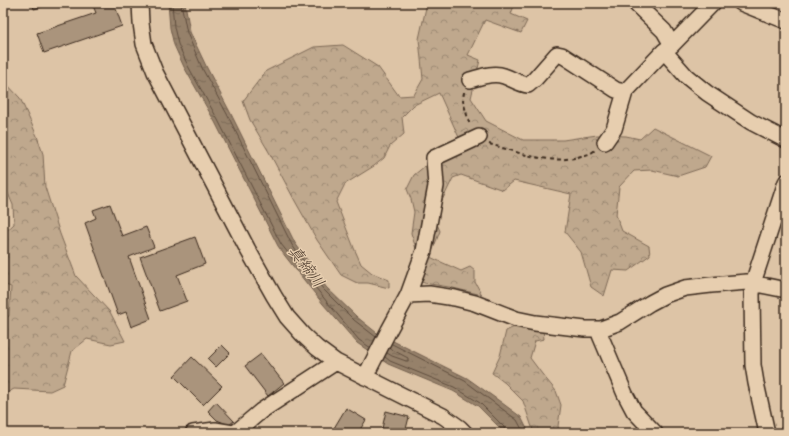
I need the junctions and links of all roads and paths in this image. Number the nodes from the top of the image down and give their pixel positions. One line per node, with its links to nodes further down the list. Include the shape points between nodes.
1 (140, 3): 17 (street, via 144,44 155,72 248,250 287,317 317,348)
2 (636, 3): 6 (street, via 664,31)
3 (713, 3): 6 (street)
4 (740, 3): 5 (street)
5 (786, 21)
6 (668, 48): 8 (street); 10 (street, via 686,76 751,122)
7 (470, 80): 8 (street, via 492,74 503,75 528,85 557,54 616,90); 9 (path, via 464,86 464,100 469,125)
8 (625, 92): 11 (street, via 614,129)
9 (479, 138): 11 (path, via 485,142 546,159 572,159 592,153); 15 (street, via 434,158 436,186 431,216 424,251)
10 (786, 140)
11 (606, 142)
12 (786, 182): 13 (street)
13 (753, 283): 14 (street); 16 (street, via 685,288 660,298 620,322); 23 (street, via 753,365)
14 (786, 290)
15 (408, 295): 16 (street, via 430,294 455,298 535,323); 18 (street)
16 (601, 329): 22 (street, via 600,335 625,394 634,410)
17 (336, 362): 18 (street); 20 (street)
18 (368, 373): 21 (street, via 443,416)
19 (193, 433): 20 (street, via 215,430)
20 (234, 433)
21 (465, 433)
22 (655, 433)
23 (767, 433)

